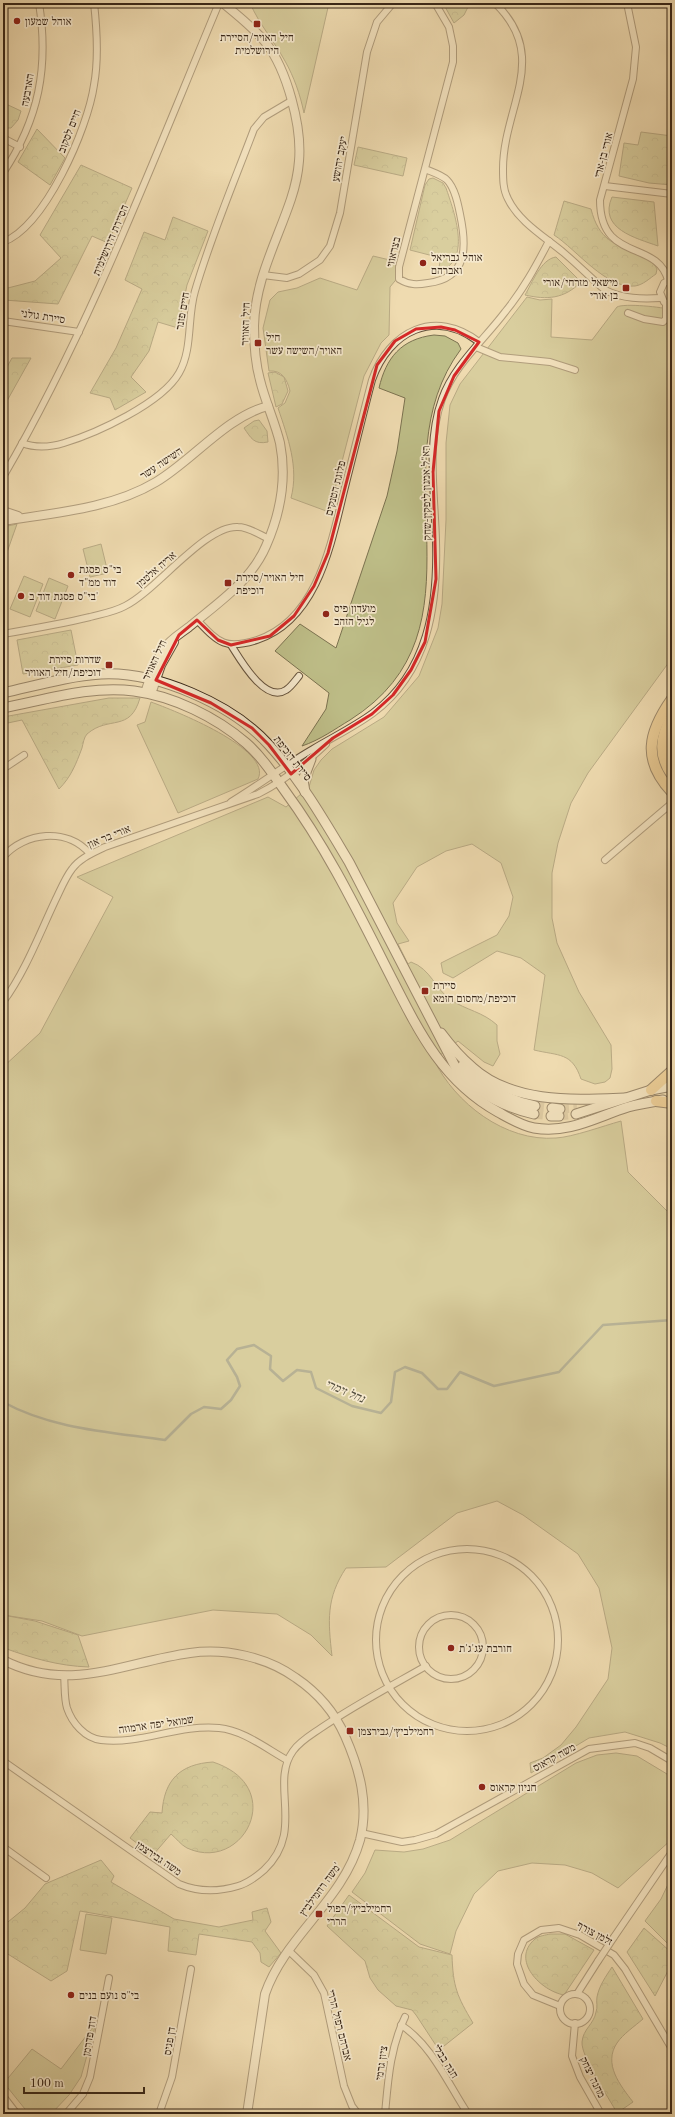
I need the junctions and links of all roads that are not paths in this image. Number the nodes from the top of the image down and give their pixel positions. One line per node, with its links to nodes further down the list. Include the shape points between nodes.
1 (39, 3): 11 (street, הארבעה, via 42,29 41,74 34,111)
2 (94, 3): 17 (street, חיים לסקוב, via 96,71 84,127 65,168 34,217 17,236)
3 (219, 3): 24 (street, הסיירת הירושלמית, via 111,264)
4 (223, 3): 9 (street, חיל האוויר, via 253,28 267,44 277,61)
5 (393, 3): 18 (street, יעקב יהושע, via 377,22 368,47 340,213 330,246 320,260 299,274 287,278)
6 (435, 3): 12 (street, בצראווי, via 449,27 453,54 449,81)
7 (495, 3): 16 (street, via 511,20 518,33 523,62 503,161 504,187 513,208)
8 (627, 3): 14 (street, אורי בן-ארי, via 636,47 633,79)
9 (291, 101): 18 (street, חיל האוויר, via 299,142 299,161 291,199); 28 (street, חיים פזנר, via 264,117 254,128 195,292 186,352 178,374 170,385 147,404 76,438 41,446)
10 (3, 138): 11 (street)
11 (20, 147): 13 (street, הארבעה)
12 (425, 169): 12 (street, בצראווי, via 447,180 452,188 463,226 464,250 462,259 450,276 442,281 416,285 399,279 398,274)
13 (3, 173)
14 (605, 186): 15 (street); 19 (street, אורי בן-ארי, via 600,200 600,211 603,225 610,236 619,244 652,259 661,266)
15 (672, 194)
16 (549, 241): 20 (street, via 605,290 630,298); 25 (street, רא"ל אמנון ליפקין-שחק, via 520,293)
17 (3, 242)
18 (262, 275): 27 (street, חיל האוויר, via 256,302 255,353 260,382)
19 (670, 279): 20 (street, via 662,286)
20 (662, 298): 21 (street)
21 (669, 305): 22 (street, via 663,322 644,319)
22 (628, 312)
23 (3, 321): 24 (street, סיירת גולני)
24 (79, 332): 28 (street, הסיירת הירושלמית)
25 (478, 345): 26 (street, פלוגת הטנקים, via 500,357 550,362); 36 (street, פלוגת הטנקים, via 471,336 455,330 430,327 416,329 404,335 386,351 377,365 372,380 328,554 314,586 303,604 282,628 270,636 245,644); 44 (street, רא"ל אמנון ליפקין-שחק, via 454,376 439,410 433,472 436,578 425,642 411,670 393,695 372,714)
26 (575, 370)
27 (268, 406): 31 (street, השישה עשר, via 246,414 172,472 136,492 80,508); 33 (street, חיל האוויר, via 279,441 283,473 280,508)
28 (22, 444): 29 (street, הסיירת הירושלמית)
29 (3, 477)
30 (3, 511): 31 (street, השישה עשר, via 14,516)
31 (31, 517): 32 (street, השישה עשר)
32 (3, 521)
33 (269, 539): 34 (street, חיל האוויר, via 260,560 251,572 234,590); 35 (street, אריה אלטמן, via 247,528 229,528 217,532 124,607 62,624)
34 (197, 620): 36 (street, via 218,640); 38 (street, חיל האוויר, via 179,635)
35 (3, 634)
36 (231, 645): 37 (street, via 246,668 263,687 272,692 287,690)
37 (299, 676)
38 (153, 679): 39 (main road, סיירת דוכיפת, via 101,674); 40 (street, חיל האוויר); 47 (main road, סיירת דוכיפת, via 183,689 252,728)
39 (3, 693)
40 (148, 694): 42 (main road, via 103,689); 49 (main road, via 178,703 225,728 245,742)
41 (672, 699): 53 (main road, via 657,722 651,746 652,759)
42 (3, 708)
43 (672, 716): 51 (main road, via 665,728 661,753)
44 (333, 738): 46 (street, רא"ל אמנון ליפקין-שחק); 47 (street, רא"ל אמנון ליפקין-שחק)
45 (24, 755): 48 (street)
46 (311, 759): 50 (street, רא"ל אמנון ליפקין-שחק); 54 (main road, via 303,780)
47 (285, 766): 49 (street, רא"ל אמנון ליפקין-שחק); 50 (main road, סיירת דוכיפת)
48 (3, 769)
49 (273, 774): 52 (main road); 55 (street, אורי בר און)
50 (291, 774): 52 (street, רא"ל אמנון ליפקין-שחק); 54 (main road, סיירת דוכיפת)
51 (672, 775)
52 (279, 782): 55 (street, אורי בר און, via 258,794); 67 (main road, via 332,863 430,1050 452,1077 481,1102 532,1128 564,1129 579,1126 628,1107)
53 (669, 789): 56 (street)
54 (305, 793): 61 (main road, סיירת דוכיפת, via 349,862)
55 (231, 802): 57 (street, אורי בר און)
56 (671, 804): 59 (street)
57 (90, 854): 58 (street, via 84,847 68,838 41,836 28,840); 60 (street, אורי בר און, via 72,869)
58 (3, 857)
59 (605, 860)
60 (3, 1002)
61 (430, 1019): 65 (main road, via 454,1050 473,1068 509,1087 555,1099); 69 (main road, סיירת דוכיפת, via 438,1035 460,1064 477,1079)
62 (672, 1071): 64 (main road)
63 (672, 1086): 64 (main road)
64 (651, 1090): 65 (main road)
65 (625, 1098): 70 (main road)
66 (672, 1098): 67 (main road)
67 (656, 1101): 68 (main road)
68 (672, 1103)
69 (535, 1110)
70 (577, 1111)
71 (3, 1660): 73 (street, משה רחמילביץ', via 26,1669)
72 (426, 1666): 72 (street, via 438,1676 448,1678 461,1677 473,1670 483,1649 481,1635 476,1627 469,1620 455,1615 441,1617 432,1622 422,1634 419,1646); 74 (street, משה גבירצמן)
73 (64, 1675): 75 (street, משה רחמילביץ', via 99,1674 191,1653 237,1654 264,1661 290,1673 318,1695); 76 (street, שמואל יפה ארמוזה, via 66,1703 71,1716 82,1732 91,1737 101,1740 126,1739 193,1728 221,1728 244,1736)
74 (389, 1687): 74 (street, via 410,1712 439,1727 472,1731 494,1727 514,1719 543,1692 556,1662 557,1626 552,1606 540,1585 526,1570 512,1561 490,1552 470,1549 450,1550 430,1557 408,1570 392,1587 381,1608 376,1628 376,1651 381,1671); 75 (street, משה גבירצמן)
75 (335, 1718): 76 (street, משה גבירצמן, via 299,1743); 79 (street, משה רחמילביץ', via 346,1738 361,1780 364,1810)
76 (288, 1760): 77 (street, משה גבירצמן, via 285,1773 285,1833 276,1855 261,1873 243,1884 209,1890 189,1888 166,1877)
77 (3, 1761)
78 (672, 1761): 79 (street, משה קראוס, via 650,1748 635,1743 589,1749 436,1834 402,1842)
79 (361, 1833): 83 (street, משה רחמילביץ', via 347,1872)
80 (3, 1847): 82 (street)
81 (672, 1852): 86 (street, bridge)
82 (46, 1878)
83 (288, 1950): 96 (street, משה רחמילביץ', via 272,1975 265,1994); 97 (street, אברהם רפול הררי, via 314,1975 324,1993 344,2086)
84 (191, 1969): 95 (street, דן פגיס, via 172,2077)
85 (109, 1978): 94 (street, דוד פדרמן, via 90,2077 83,2094)
86 (576, 1994): 87 (street, via 565,1998); 89 (street, via 585,1999 589,2010 585,2020)
87 (560, 2006): 89 (street, via 562,2016 570,2023); 91 (street, זלמן צורף, via 533,1995 524,1984 517,1964 524,1940 541,1930 559,1928 580,1935 614,1955 625,1969)
88 (405, 2017): 90 (street, ציון גרמי)
89 (575, 2023): 100 (street, מחנה יצחק, via 572,2056 580,2077)
90 (401, 2025): 98 (street, ציון גרמי, via 393,2050); 99 (street, חנה בבלי, via 425,2047)
91 (672, 2049)
92 (3, 2096): 93 (street)
93 (17, 2114)
94 (66, 2114)
95 (159, 2114)
96 (247, 2114)
97 (358, 2114)
98 (385, 2114)
99 (468, 2114)
100 (601, 2114)

